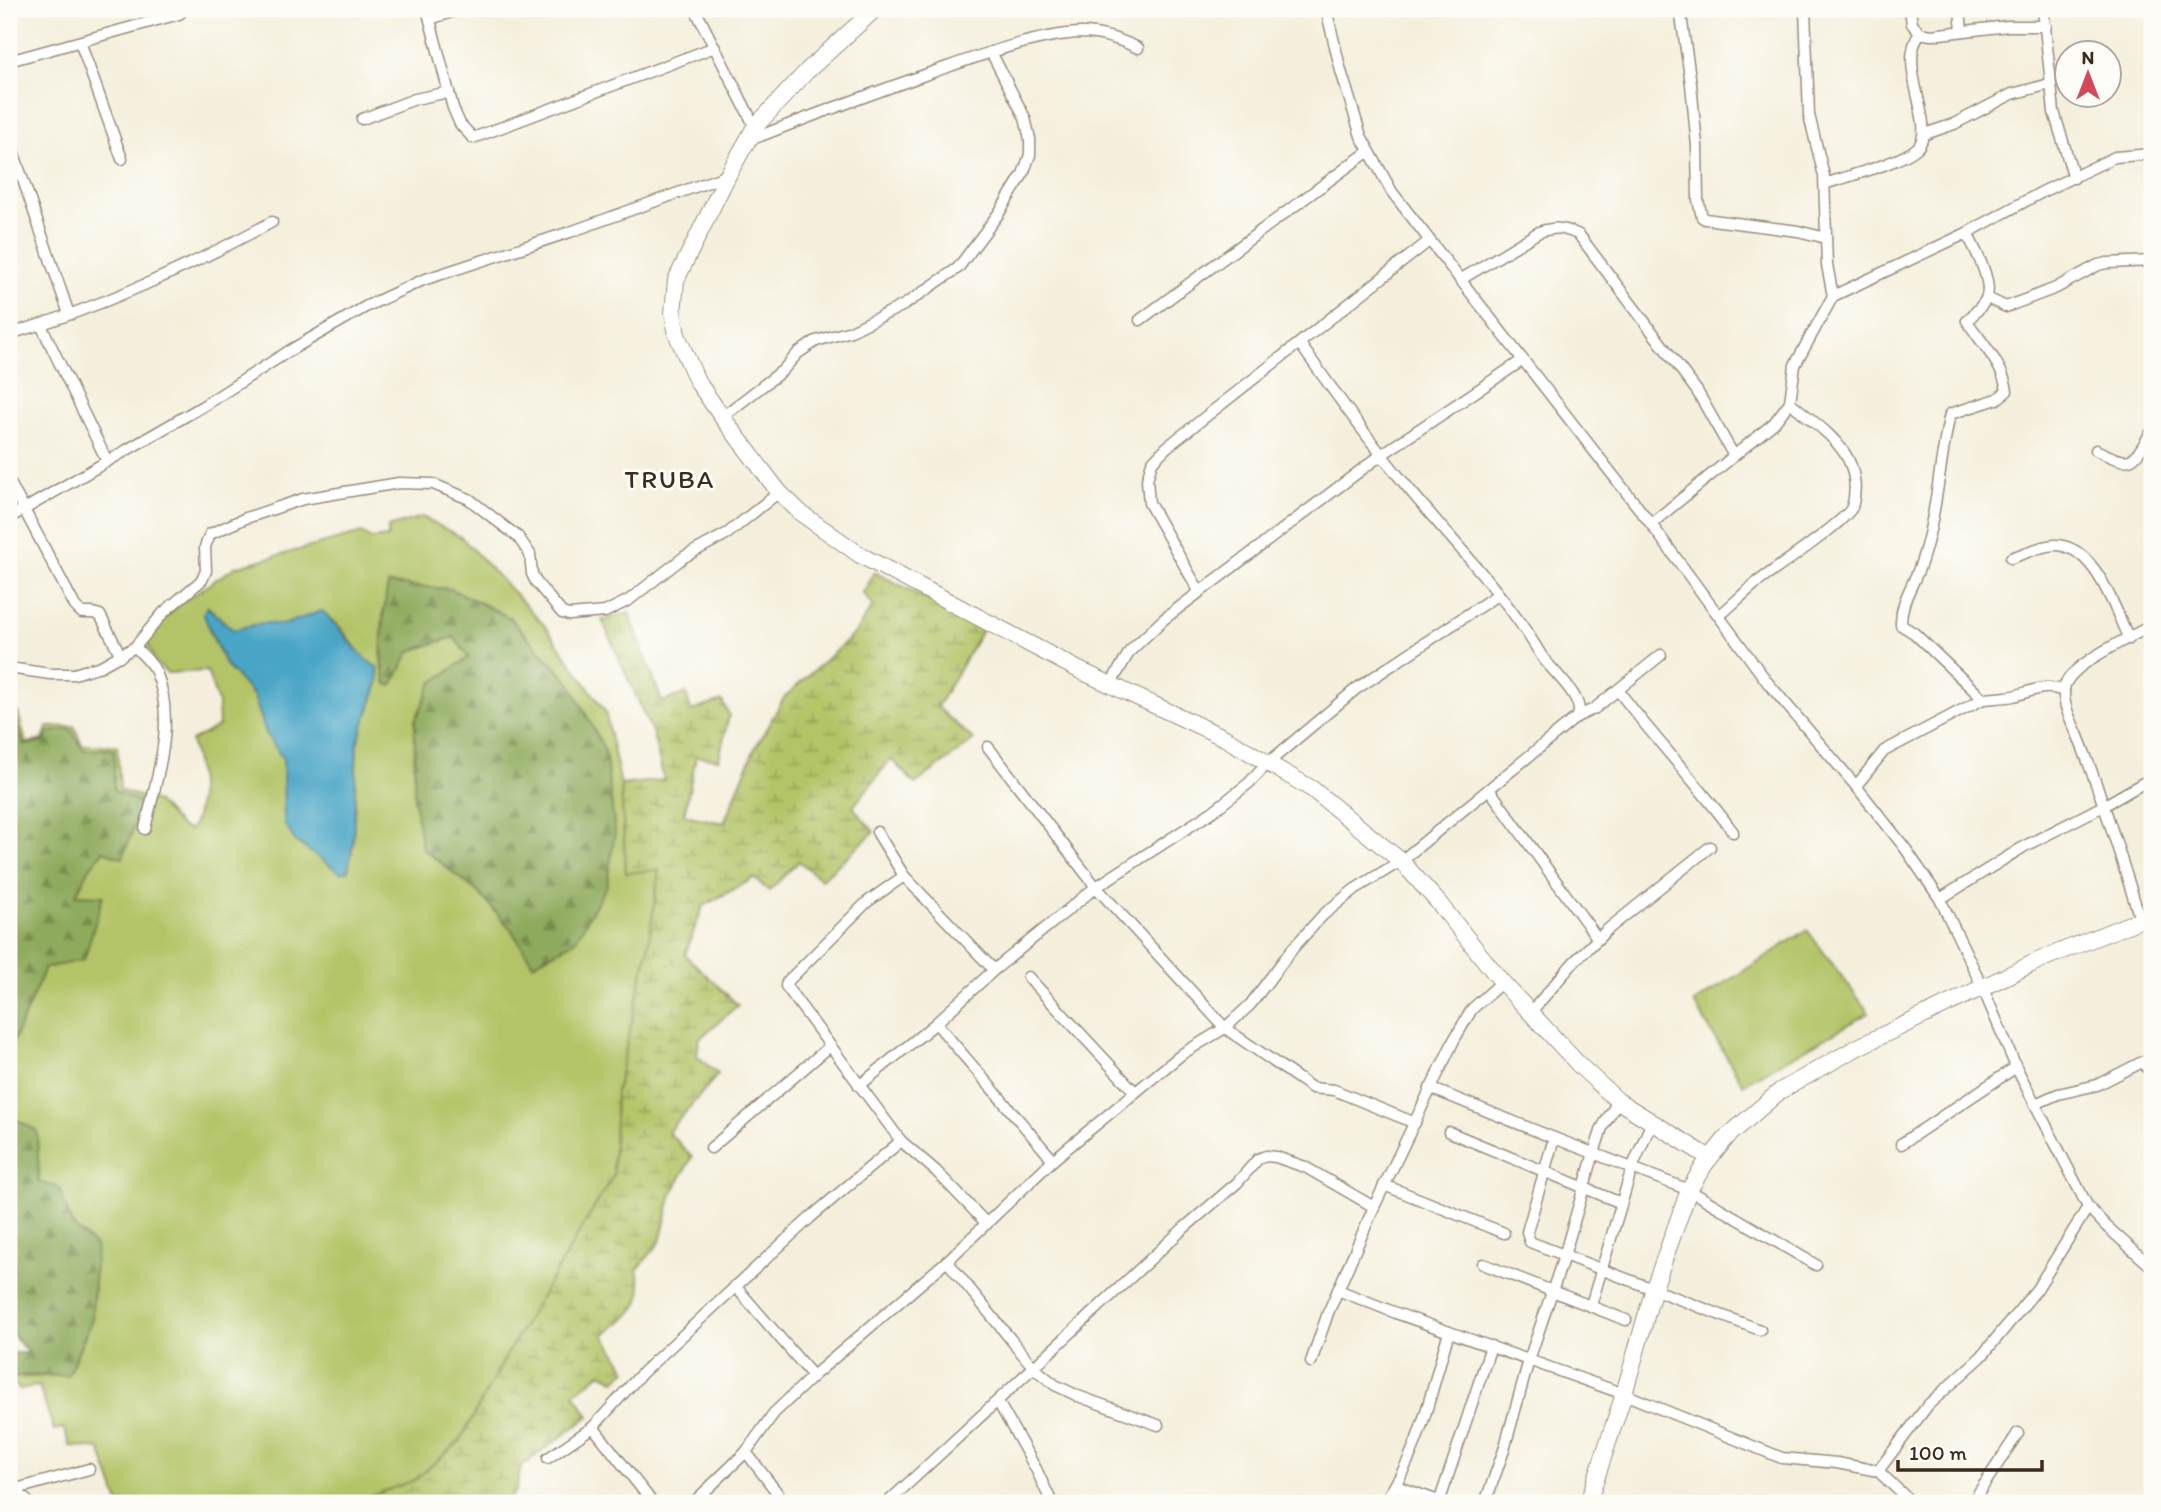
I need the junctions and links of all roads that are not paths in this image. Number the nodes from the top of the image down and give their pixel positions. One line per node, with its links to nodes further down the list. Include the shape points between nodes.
1 (185, 9): 15 (street)
2 (461, 9): 11 (street)
3 (695, 9): 16 (street)
4 (875, 9): 23 (street, via 807,71)
5 (1326, 9): 26 (street, via 1341,71)
6 (1680, 9): 34 (street, via 1702,217)
7 (1805, 9): 31 (street, via 1809,116)
8 (1910, 9): 14 (street, via 1912,24)
9 (1960, 9): 13 (street)
10 (2043, 9): 12 (street)
11 (429, 14): 21 (street)
12 (2046, 26): 13 (street); 20 (street)
13 (1962, 31): 14 (street)
14 (1920, 33): 24 (street, via 1911,51)
15 (80, 41): 19 (street); 28 (street)
16 (715, 47): 21 (street, via 477,138 470,138 460,124); 23 (street)
17 (1138, 48): 18 (street, via 1118,38 1084,33)
18 (991, 52): 23 (street); 47 (street, via 1025,118 1030,139 1023,174 999,213 958,268 904,305 851,331 816,341)
19 (9, 61)
20 (2050, 85): 24 (street, via 2012,93); 30 (street)
21 (449, 92): 22 (street)
22 (362, 119)
23 (752, 134): 29 (street)
24 (1925, 134): 31 (street, via 1918,147 1902,158)
25 (9, 139): 40 (street)
26 (1369, 150): 35 (street, via 1391,192); 41 (street)
27 (2152, 154): 30 (street, via 2115,157)
28 (122, 159)
29 (728, 175): 47 (street, via 681,267 673,297 677,335 686,359); 52 (street, via 423,280 367,306)
30 (2074, 178): 33 (street)
31 (1825, 184): 34 (street)
32 (272, 222): 40 (street, via 143,286)
33 (1967, 233): 38 (street); 39 (street, via 1985,273)
34 (1826, 238): 38 (street)
35 (1429, 241): 37 (street); 44 (street)
36 (2152, 261): 39 (street, via 2098,265 2006,307)
37 (1460, 280): 45 (street); 51 (street, via 1539,232 1564,228 1578,235 1697,391)
38 (1833, 296): 46 (street, via 1795,365)
39 (1987, 298): 71 (street, via 1967,321 1996,364 2007,391 1997,399 1950,414 1921,563 1901,615 1902,625)
40 (69, 314): 42 (street)
41 (1140, 320)
42 (41, 325): 43 (street); 52 (street)
43 (9, 334)
44 (1300, 344): 50 (street); 59 (street, via 1153,462 1147,480 1149,503)
45 (1523, 360): 50 (street); 57 (street)
46 (1790, 402): 51 (street); 61 (street, via 1848,460 1855,486 1852,506)
47 (722, 417): 54 (street)
48 (2152, 431): 49 (street, via 2135,458 2128,461)
49 (2096, 450)
50 (1381, 455): 59 (street); 60 (street)
51 (1734, 456): 57 (street)
52 (107, 461): 55 (street)
53 (9, 481): 55 (street)
54 (779, 492): 64 (street, via 629,600 605,612 569,615 562,613 536,582 530,554 518,537 450,490 433,484 399,483 303,499 210,534 202,580 164,612); 68 (street, via 860,555)
55 (24, 509): 56 (street); 66 (street, via 75,606 82,613 100,615)
56 (9, 517)
57 (1651, 524): 61 (street)
58 (2011, 558): 63 (street, via 2051,545 2080,553 2093,566)
59 (1199, 592): 68 (street, via 1130,651)
60 (1497, 595): 72 (street, via 1576,700); 74 (street, via 1356,689)
61 (1719, 617): 76 (street)
62 (2152, 625): 63 (street)
63 (2129, 639): 70 (street, via 2075,671)
64 (135, 647): 66 (street); 79 (street, via 155,670 165,704 163,745)
65 (1661, 655): 69 (street)
66 (121, 656): 67 (street, via 74,674)
67 (9, 668)
68 (1110, 685): 74 (street)
69 (1618, 690): 72 (street); 81 (street)
70 (2064, 691): 71 (street, via 2034,688); 78 (street)
71 (1983, 699): 76 (street, via 1884,751)
72 (1578, 716): 77 (street)
73 (988, 747): 85 (street)
74 (1269, 762): 83 (street, via 1312,789); 85 (street, via 1212,812)
75 (2152, 778): 78 (street)
76 (1856, 786): 86 (street)
77 (1489, 789): 83 (street); 88 (street)
78 (2105, 805): 86 (street, via 2025,846); 87 (street)
79 (145, 829)
80 (877, 832): 84 (street)
81 (1733, 832)
82 (1710, 847): 88 (street)
83 (1401, 861): 91 (street); 95 (street, via 1354,889 1323,915 1250,1005)
84 (904, 876): 89 (street); 96 (street, via 867,902 787,982 789,992)
85 (1096, 887): 89 (street); 95 (street)
86 (1940, 899): 92 (street)
87 (2146, 917): 92 (street)
88 (1598, 939): 93 (street)
89 (994, 970): 94 (street)
90 (1028, 977): 102 (street)
91 (1502, 982): 93 (street); 101 (street, via 1472,1009)
92 (1982, 986): 98 (street); 113 (street, via 1780,1091)
93 (1530, 1013): 103 (street)
94 (936, 1023): 100 (street); 114 (street)
95 (1224, 1028): 102 (street); 105 (street, via 1312,1088 1334,1090)
96 (829, 1047): 100 (street); 111 (street)
97 (2148, 1060): 99 (street); 104 (street, via 2097,1086)
98 (2016, 1067): 104 (street); 110 (street)
99 (2152, 1077)
100 (859, 1086): 109 (street)
101 (1430, 1088): 105 (street); 108 (street)
102 (1135, 1092): 114 (street)
103 (1618, 1101): 106 (street); 112 (street)
104 (2035, 1104): 122 (street)
105 (1415, 1123): 117 (street)
106 (1651, 1124): 113 (street); 115 (street)
107 (1449, 1132): 116 (street)
108 (1554, 1138): 112 (street); 116 (street)
109 (901, 1141): 123 (street); 131 (street)
110 (1902, 1144)
111 (711, 1148)
112 (1594, 1153): 115 (street); 118 (street)
113 (1710, 1158): 119 (street)
114 (1053, 1160): 123 (street)
115 (1632, 1168): 119 (street); 120 (street)
116 (1544, 1172): 118 (street); 125 (street, via 1527,1237)
117 (1384, 1185): 121 (street); 124 (street)
118 (1583, 1187): 120 (street); 125 (street)
119 (1689, 1190): 128 (street); 132 (street)
120 (1621, 1203): 130 (street)
121 (1374, 1207): 133 (street); 142 (street, via 1305,1167 1276,1157 1258,1159)
122 (2088, 1207): 129 (street); 152 (street, via 2037,1289 1981,1357 1928,1405)
123 (987, 1224): 126 (street)
124 (1504, 1233)
125 (1564, 1256): 130 (street); 134 (street)
126 (947, 1261): 142 (street); 143 (street)
127 (1483, 1264): 134 (street)
128 (1816, 1265)
129 (2152, 1266)
130 (1600, 1269): 132 (street); 135 (street)
131 (735, 1286): 143 (street); 147 (street, via 642,1371)
132 (1654, 1288): 137 (street); 144 (street)
133 (1338, 1290): 138 (street); 141 (street)
134 (1553, 1290): 135 (street); 140 (street)
135 (1591, 1306): 136 (street)
136 (1626, 1321)
137 (1760, 1330)
138 (1449, 1332): 139 (street); 153 (street, via 1409,1462)
139 (1491, 1346): 140 (street); 162 (street)
140 (1529, 1360): 144 (street); 163 (street)
141 (1311, 1362)
142 (1034, 1368): 145 (street); 146 (street, via 1078,1396)
143 (813, 1376): 149 (street, via 774,1413)
144 (1624, 1394): 152 (street, via 1782,1458); 164 (street)
145 (998, 1402): 159 (street); 160 (street)
146 (1157, 1425)
147 (593, 1427): 150 (street); 156 (street)
148 (2018, 1433): 166 (street)
149 (746, 1452): 157 (street); 158 (street)
150 (548, 1458)
151 (89, 1469): 154 (street)
152 (1878, 1471): 165 (street)
153 (1396, 1486): 161 (street); 162 (street)
154 (12, 1490): 155 (street)
155 (29, 1503)
156 (653, 1503)
157 (693, 1503)
158 (785, 1503)
159 (887, 1503)
160 (1052, 1503)
161 (1382, 1503)
162 (1441, 1503)
163 (1485, 1503)
164 (1588, 1503)
165 (1912, 1503)
166 (1972, 1503)

